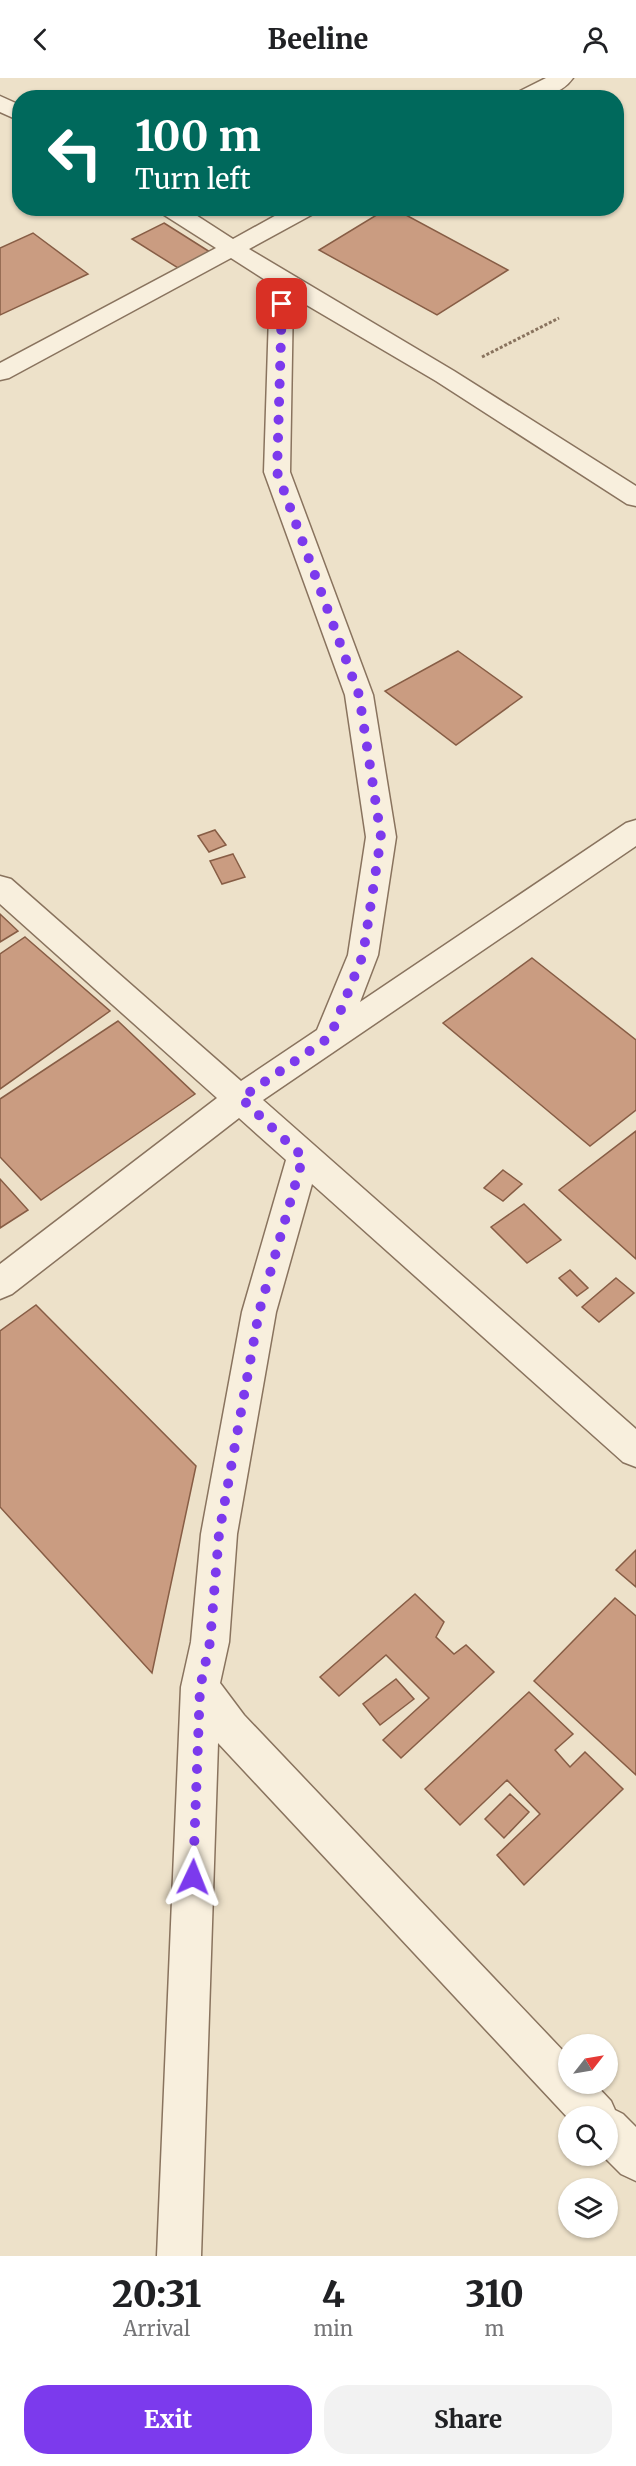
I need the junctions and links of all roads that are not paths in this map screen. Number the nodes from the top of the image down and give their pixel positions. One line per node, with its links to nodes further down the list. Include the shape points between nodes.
1 (562, 78): 2 (street)
2 (539, 90)
3 (182, 216): 5 (street)
4 (291, 216): 5 (street)
5 (231, 247): 6 (street); 7 (street)
6 (282, 280): 8 (street, via 445,376); 11 (street, via 277,472 359,695 381,837 363,955)
7 (0, 374)
8 (636, 498)
9 (636, 831): 11 (street)
10 (0, 887): 12 (street)
11 (330, 1037): 12 (street)
12 (241, 1098): 13 (street); 14 (street)
13 (303, 1157): 15 (street); 16 (street, via 259,1312 219,1534 210,1642)
14 (0, 1284)
15 (636, 1451)
16 (200, 1688): 17 (street, via 230,1728); 20 (street)
17 (587, 2106)
18 (618, 2139): 19 (street)
19 (636, 2159)
20 (179, 2256)

